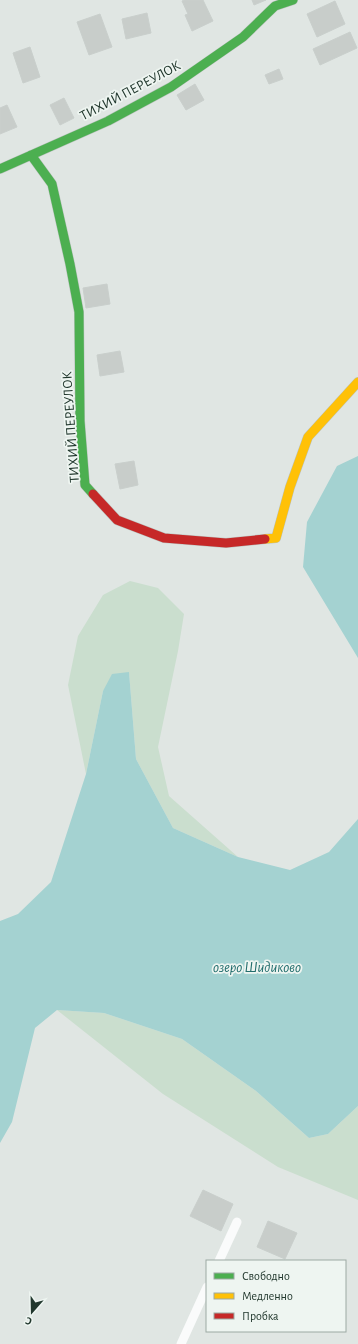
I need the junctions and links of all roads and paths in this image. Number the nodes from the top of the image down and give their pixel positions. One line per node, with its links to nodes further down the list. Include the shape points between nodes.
1 (293, 0): 2 (street, ТИХИЙ ПЕРЕУЛОК)
2 (274, 3): 3 (street, ТИХИЙ ПЕРЕУЛОК, via 243,37 172,87 108,121)
3 (31, 155): 4 (street, ТИХИЙ ПЕРЕУЛОК); 5 (street, ТИХИЙ ПЕРЕУЛОК, via 52,184 79,312 80,421 85,485 117,520 164,538 226,543 276,538 290,487 308,437)
4 (0, 169)
5 (358, 382)
6 (237, 1222): 7 (lane)
7 (219, 1260)
8 (206, 1289): 9 (lane)
9 (181, 1344)

